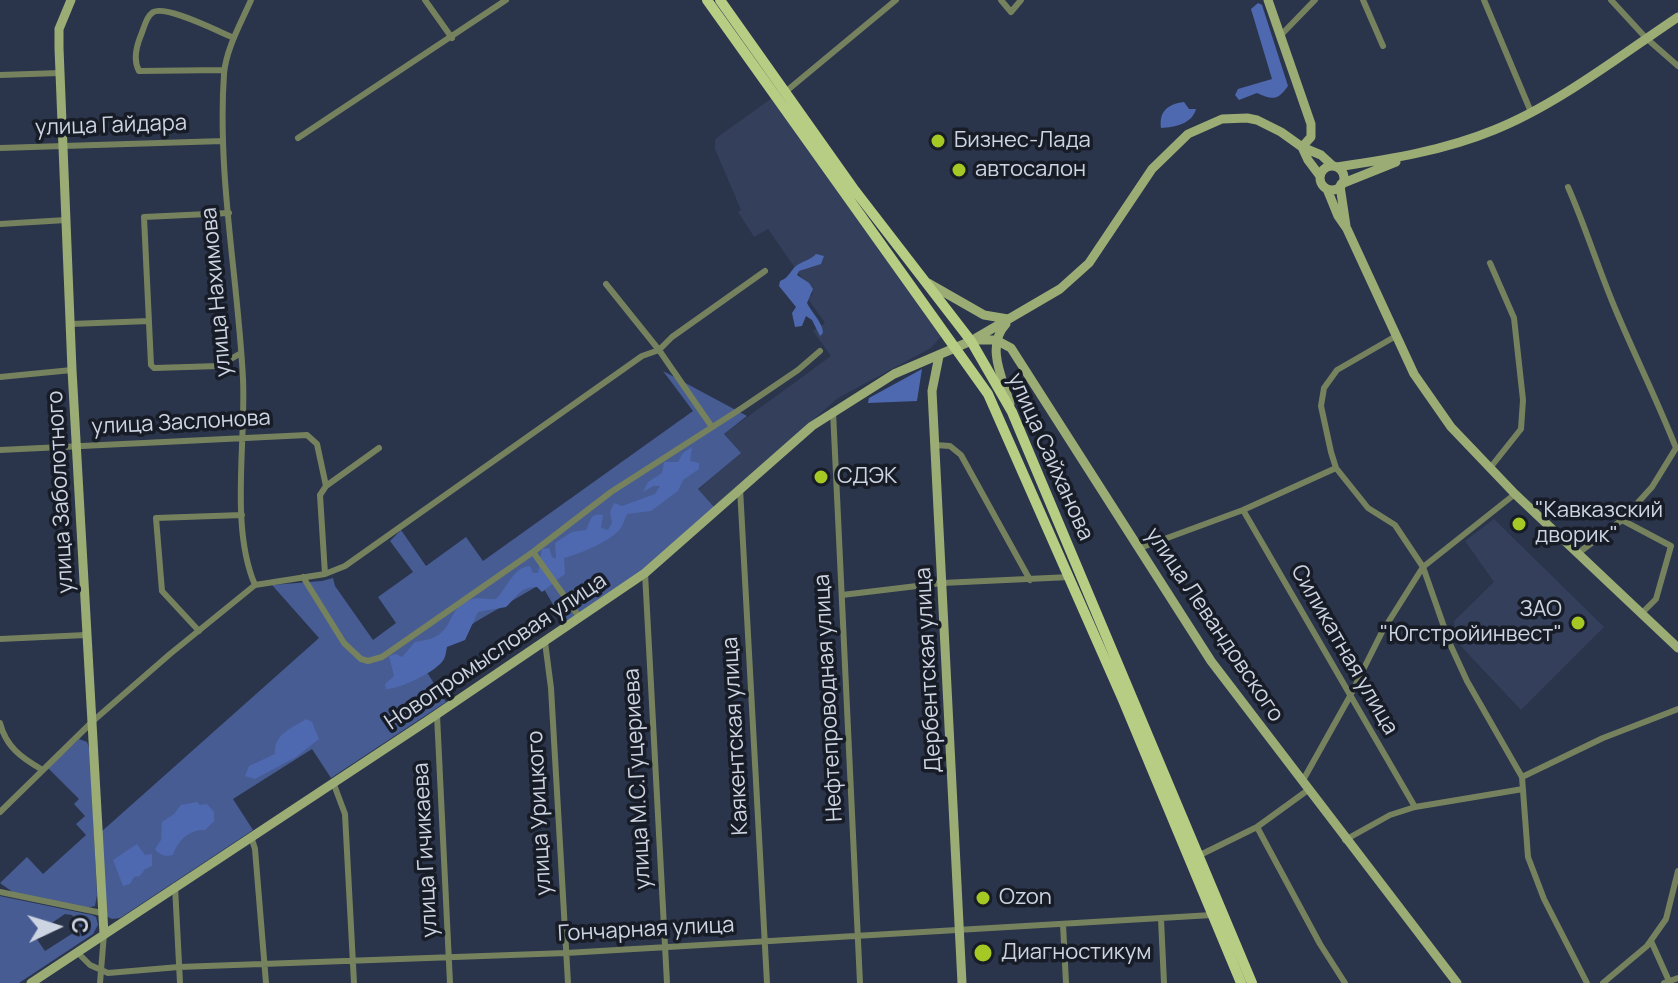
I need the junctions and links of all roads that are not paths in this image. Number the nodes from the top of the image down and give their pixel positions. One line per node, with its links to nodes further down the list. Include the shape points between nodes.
1 (71, 0): 23 (street, улица Заболотного, via 59,29)
2 (251, 0): 17 (street, улица Нахимова)
3 (425, 0): 18 (street)
4 (506, 0): 18 (street)
5 (707, 0): 25 (main road)
6 (720, 0): 25 (main road, улица Сайханова)
7 (896, 0): 25 (street)
8 (1001, 0): 9 (street, via 1011,12)
9 (1021, 0)
10 (1268, 0): 16 (street)
11 (1315, 0): 16 (street)
12 (1363, 0): 20 (street)
13 (1484, 0): 26 (street)
14 (1611, 0): 19 (street)
15 (1678, 17): 19 (street)
16 (1280, 36): 30 (street, via 1311,124 1311,137)
17 (234, 38): 22 (street, улица Нахимова); 22 (street, via 157,10 150,14 136,46 139,71)
18 (452, 38): 27 (street)
19 (1646, 38): 21 (street); 26 (street)
20 (1383, 46)
21 (1678, 66)
22 (224, 70): 28 (street, улица Нахимова)
23 (61, 72): 24 (street); 29 (street, улица Заболотного)
24 (0, 75)
25 (782, 95): 44 (main road, улица Сайханова); 52 (main road, улица Сайханова)
26 (1531, 112): 32 (street, via 1478,136)
27 (298, 138)
28 (223, 141): 29 (street, улица Гайдара); 38 (street, улица Нахимова)
29 (64, 145): 31 (street, улица Гайдара); 39 (street, улица Заболотного)
30 (1302, 147): 33 (street, Новопромысловая улица); 34 (street); 46 (street, Новопромысловая улица, via 1268,124 1247,118 1222,119 1197,129 1152,169 1079,274)
31 (0, 148)
32 (1410, 156): 33 (street); 35 (street)
33 (1335, 167): 34 (street); 35 (street, via 1343,175)
34 (1320, 176): 37 (street)
35 (1341, 185): 37 (street); 41 (street)
36 (1568, 187): 66 (street)
37 (1327, 189): 41 (street)
38 (229, 213): 47 (street, via 144,217); 55 (street, улица Нахимова)
39 (66, 220): 40 (street); 48 (street, улица Заболотного)
40 (0, 224)
41 (1347, 229): 49 (street)
42 (1490, 263): 69 (street, via 1514,318 1523,400 1521,429)
43 (765, 271): 53 (street)
44 (925, 281): 46 (street, via 984,315); 51 (main road, улица Сайханова)
45 (606, 284): 53 (street)
46 (1011, 319): 50 (street); 51 (street, Новопромысловая улица)
47 (149, 321): 48 (street); 55 (street, via 152,368 219,366)
48 (71, 324): 57 (street, улица Заболотного)
49 (1396, 336): 68 (street, via 1337,370 1324,388 1321,406); 69 (street, via 1437,410)
50 (996, 340): 51 (street); 60 (street); 76 (street, улица Левандовского, via 1011,348)
51 (971, 341): 52 (street, Новопромысловая улица); 60 (main road, улица Сайханова)
52 (957, 347): 56 (street, Новопромысловая улица); 82 (main road, улица Сайханова, via 988,394)
53 (659, 350): 61 (street); 81 (street, via 622,369 364,553)
54 (820, 351): 61 (street)
55 (241, 353): 62 (street, улица Нахимова)
56 (939, 356): 59 (street, Новопромысловая улица, via 894,374); 63 (street, Дербентская улица, via 932,391)
57 (72, 370): 58 (street); 64 (street, улица Заболотного)
58 (0, 377)
59 (833, 411): 71 (street, Новопромысловая улица); 87 (street, Нефтепроводная улица)
60 (1012, 412): 82 (main road, улица Сайханова)
61 (712, 427): 77 (street, via 611,492)
62 (244, 439): 64 (street, улица Заслонова); 70 (street, улица Заслонова, via 312,437); 74 (street, улица Нахимова)
63 (935, 445): 84 (street, via 950,446 961,455); 85 (street, Дербентская улица)
64 (78, 446): 67 (street, улица Заслонова); 91 (street, улица Заболотного)
65 (379, 448): 70 (street)
66 (1677, 448): 75 (street)
67 (0, 450)
68 (1336, 468): 73 (street); 79 (street, via 1368,508 1395,525)
69 (1490, 468): 72 (street)
70 (326, 486): 81 (street, via 319,506)
71 (740, 488): 80 (street, Новопромысловая улица); 121 (street, Каякентская улица)
72 (1515, 494): 78 (street); 79 (street)
73 (1243, 510): 76 (street); 95 (street, Силикатная улица)
74 (242, 515): 86 (street, улица Нахимова, via 247,566); 90 (street, via 156,518 162,591)
75 (1622, 520): 78 (street); 88 (street, via 1671,546 1656,599)
76 (1140, 548): 103 (street, улица Левандовского, via 1211,661)
77 (533, 552): 83 (street, via 386,655 368,661 344,643); 89 (street)
78 (1577, 554): 88 (street)
79 (1423, 567): 95 (street); 101 (street, via 1467,681)
80 (645, 573): 89 (street, Новопромысловая улица); 123 (street, улица М.С.Гуцериева)
81 (325, 574): 83 (street)
82 (1075, 575): 84 (street); 110 (main road, улица Сайханова); 115 (main road, улица Сайханова)
83 (303, 577): 86 (street)
84 (1030, 580): 85 (street)
85 (942, 583): 87 (street); 118 (street, Дербентская улица)
86 (255, 585): 90 (street)
87 (842, 595): 120 (street, Нефтепроводная улица)
88 (1641, 614): 94 (street)
89 (580, 618): 93 (street, Новопромысловая улица)
90 (199, 631): 98 (street)
91 (86, 635): 92 (street); 98 (street, улица Заболотного)
92 (0, 639)
93 (545, 642): 97 (street, Новопромысловая улица); 125 (street, улица Урицкого)
94 (1678, 648)
95 (1349, 698): 103 (street); 105 (street, Силикатная улица)
96 (1678, 709): 101 (street)
97 (437, 715): 102 (street, Новопромысловая улица); 126 (street, улица Гичикаева)
98 (93, 721): 100 (street); 114 (street, улица Заболотного)
99 (0, 723): 100 (street, via 9,745)
100 (41, 769): 106 (street)
101 (1522, 777): 104 (street)
102 (333, 782): 108 (street, Новопромысловая улица); 127 (street, via 345,814)
103 (1305, 786): 107 (street); 109 (street, улица Левандовского)
104 (1523, 789): 105 (street); 150 (street, via 1528,857)
105 (1415, 807): 109 (street)
106 (0, 812)
107 (1257, 827): 110 (street); 148 (street)
108 (251, 836): 112 (street, Новопромысловая улица); 128 (street)
109 (1345, 840): 149 (street, улица Левандовского)
110 (1200, 855): 115 (main road, улица Сайханова)
111 (1678, 871): 122 (street, via 1666,919)
112 (175, 886): 119 (street, Новопромысловая улица); 129 (street)
113 (0, 892): 114 (street)
114 (102, 913): 119 (street, улица Заболотного)
115 (1218, 913): 116 (street, Гончарная улица); 146 (main road, улица Сайханова); 147 (main road, улица Сайханова)
116 (1161, 919): 117 (street, Гончарная улица); 145 (street)
117 (1063, 924): 118 (street, Гончарная улица); 144 (street)
118 (960, 928): 120 (street, Гончарная улица); 143 (street, Дербентская улица)
119 (104, 934): 124 (street, Новопромысловая улица); 130 (street, улица Заболотного)
120 (857, 936): 121 (street, Гончарная улица); 142 (street, Нефтепроводная улица)
121 (765, 941): 123 (street, Гончарная улица); 141 (street, Каякентская улица)
122 (1651, 941): 132 (street); 151 (street)
123 (664, 947): 125 (street, Гончарная улица); 140 (street, улица М.С.Гуцериева)
124 (77, 952): 130 (street); 133 (street, Новопромысловая улица)
125 (566, 953): 126 (street, Гончарная улица); 139 (street, улица Урицкого)
126 (449, 957): 127 (street, Гончарная улица); 138 (street, улица Гичикаева)
127 (353, 961): 128 (street, Гончарная улица); 137 (street)
128 (265, 965): 129 (street, Гончарная улица); 136 (street)
129 (179, 967): 130 (street, Гончарная улица); 135 (street)
130 (101, 972): 134 (street, улица Заболотного)
131 (1678, 978): 132 (street)
132 (1667, 982)
133 (31, 983)
134 (100, 983)
135 (180, 983)
136 (266, 983)
137 (354, 983)
138 (450, 983)
139 (568, 983)
140 (667, 983)
141 (767, 983)
142 (860, 983)
143 (962, 983)
144 (1066, 983)
145 (1164, 983)
146 (1241, 983)
147 (1252, 983)
148 (1345, 983)
149 (1457, 983)
150 (1587, 983)
151 (1603, 983)

